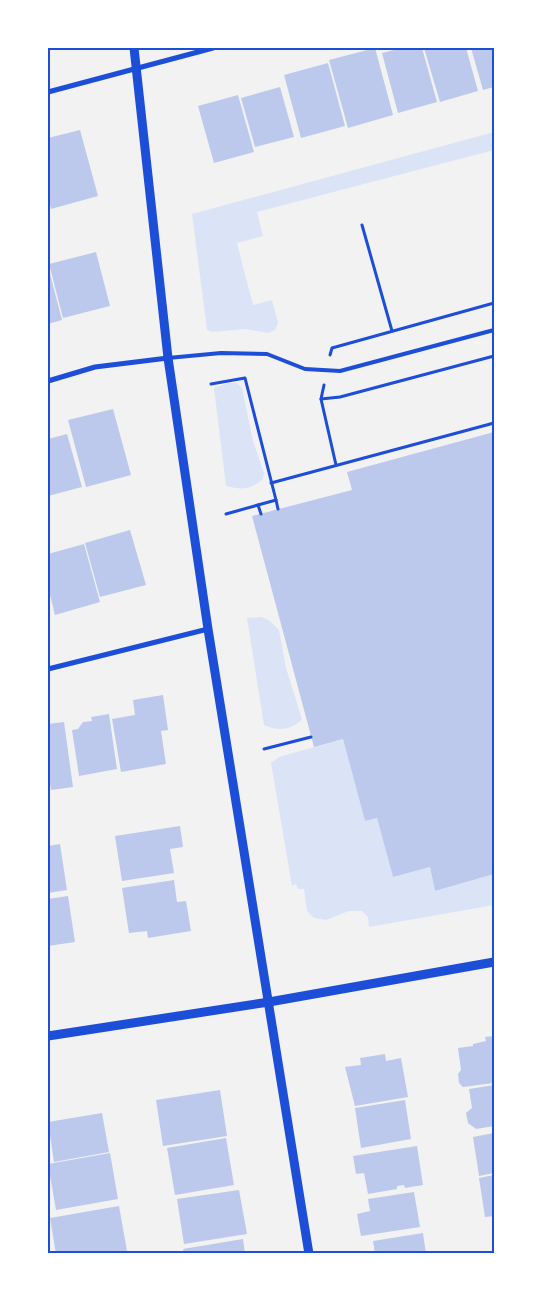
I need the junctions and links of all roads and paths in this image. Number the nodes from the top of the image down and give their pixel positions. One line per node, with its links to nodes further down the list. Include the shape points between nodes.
1 (134, 48): 3 (street)
2 (213, 48): 3 (street)
3 (136, 68): 4 (street); 9 (street)
4 (48, 92)
5 (362, 226): 7 (path)
6 (494, 330): 9 (lane, via 340,371 305,368 267,354 221,353)
7 (392, 331)
8 (494, 356): 12 (path, via 340,397)
9 (168, 358): 10 (street, via 95,367); 20 (street)
10 (48, 381)
11 (211, 384): 14 (path, via 246,378)
12 (321, 399)
13 (494, 424): 14 (path)
14 (271, 483): 15 (path)
15 (276, 500): 16 (path); 17 (path)
16 (258, 505): 18 (path); 19 (path)
17 (278, 509)
18 (226, 514)
19 (261, 514)
20 (208, 629): 21 (street); 25 (street)
21 (48, 669)
22 (311, 736): 23 (path)
23 (264, 749)
24 (494, 962): 25 (street)
25 (269, 1002): 26 (street); 27 (street)
26 (48, 1036)
27 (309, 1254)

